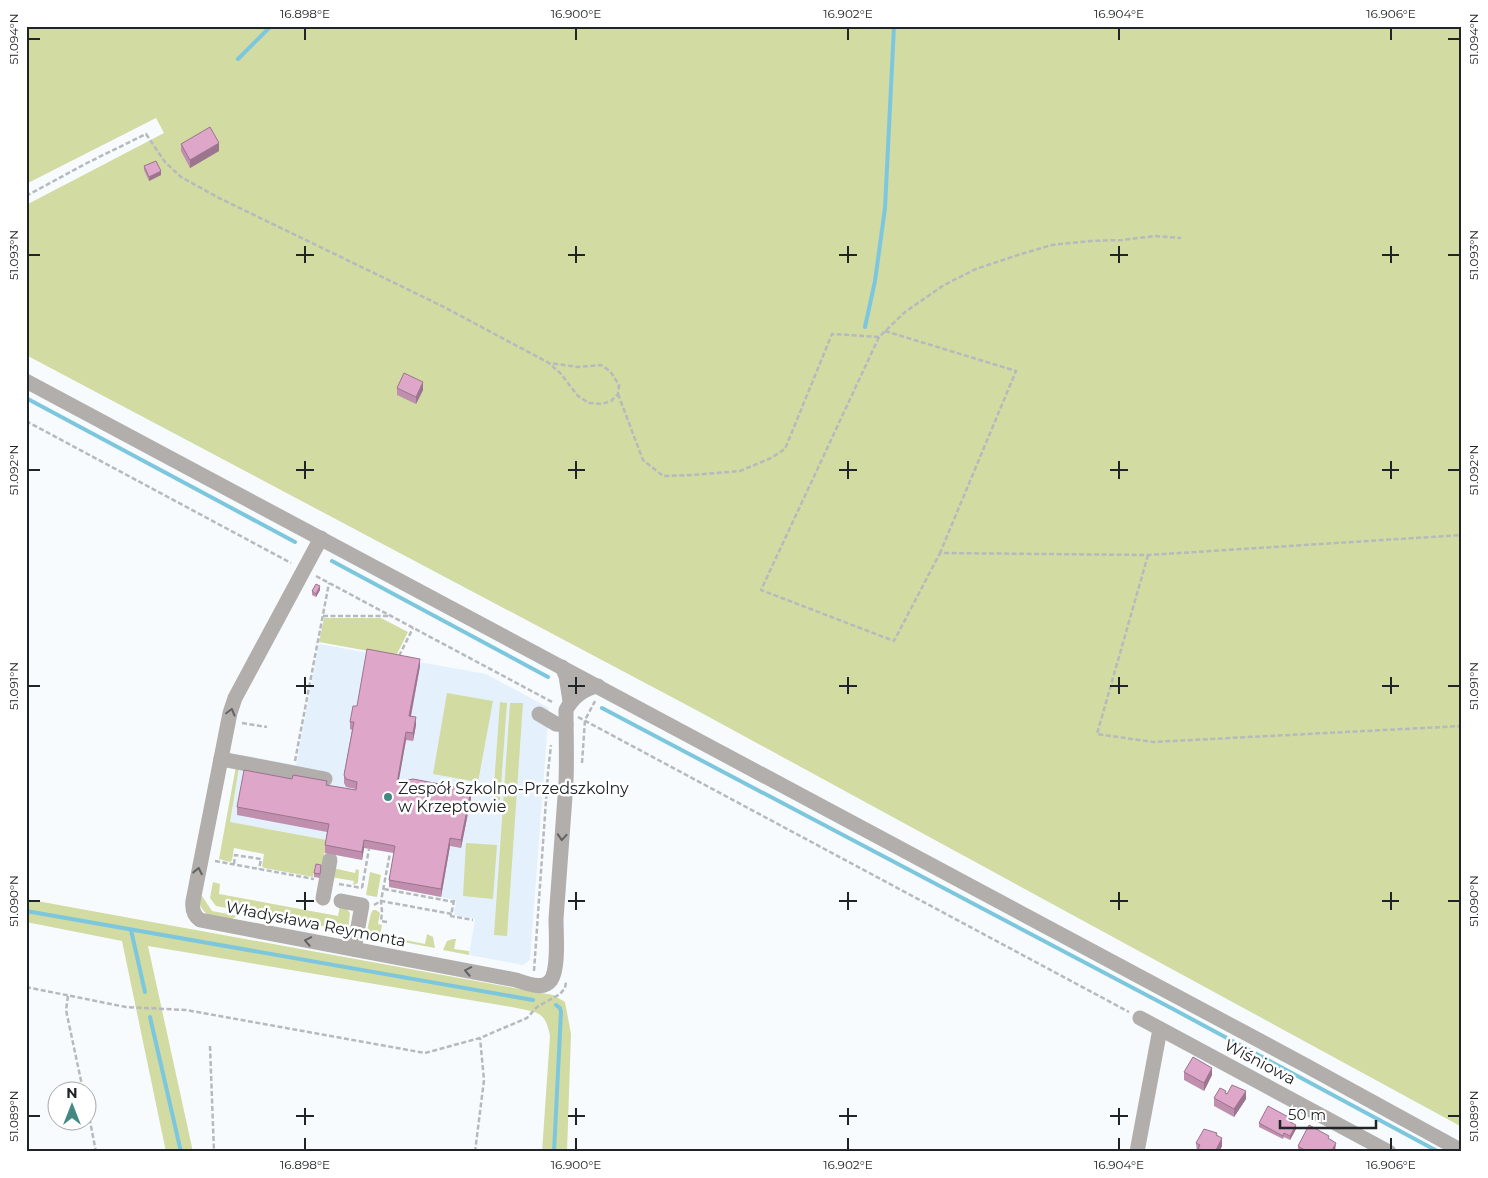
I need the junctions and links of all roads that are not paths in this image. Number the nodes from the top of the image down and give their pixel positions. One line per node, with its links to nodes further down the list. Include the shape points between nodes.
1 (26, 381): 2 (street)
2 (321, 538): 3 (street); 7 (street, Władysława Reymonta, one-way to 2, via 235,698)
3 (562, 668): 4 (street); 6 (street, Władysława Reymonta, via 566,676)
4 (598, 686): 6 (street, via 586,689); 15 (street)
5 (539, 714): 6 (street)
6 (566, 716): 12 (street, Władysława Reymonta, one-way to 12, via 566,782 555,970 550,981 530,985)
7 (221, 759): 8 (street); 12 (street, Władysława Reymonta, one-way to 7, via 208,922 195,916 193,901)
8 (325, 779)
9 (330, 860): 10 (street)
10 (323, 898)
11 (341, 901): 12 (street, via 360,905)
12 (354, 950)
13 (1140, 1018): 14 (street, Wiśniowa)
14 (1160, 1029): 16 (street); 17 (street, Wiśniowa)
15 (1462, 1151)
16 (1137, 1152)
17 (1389, 1152)

